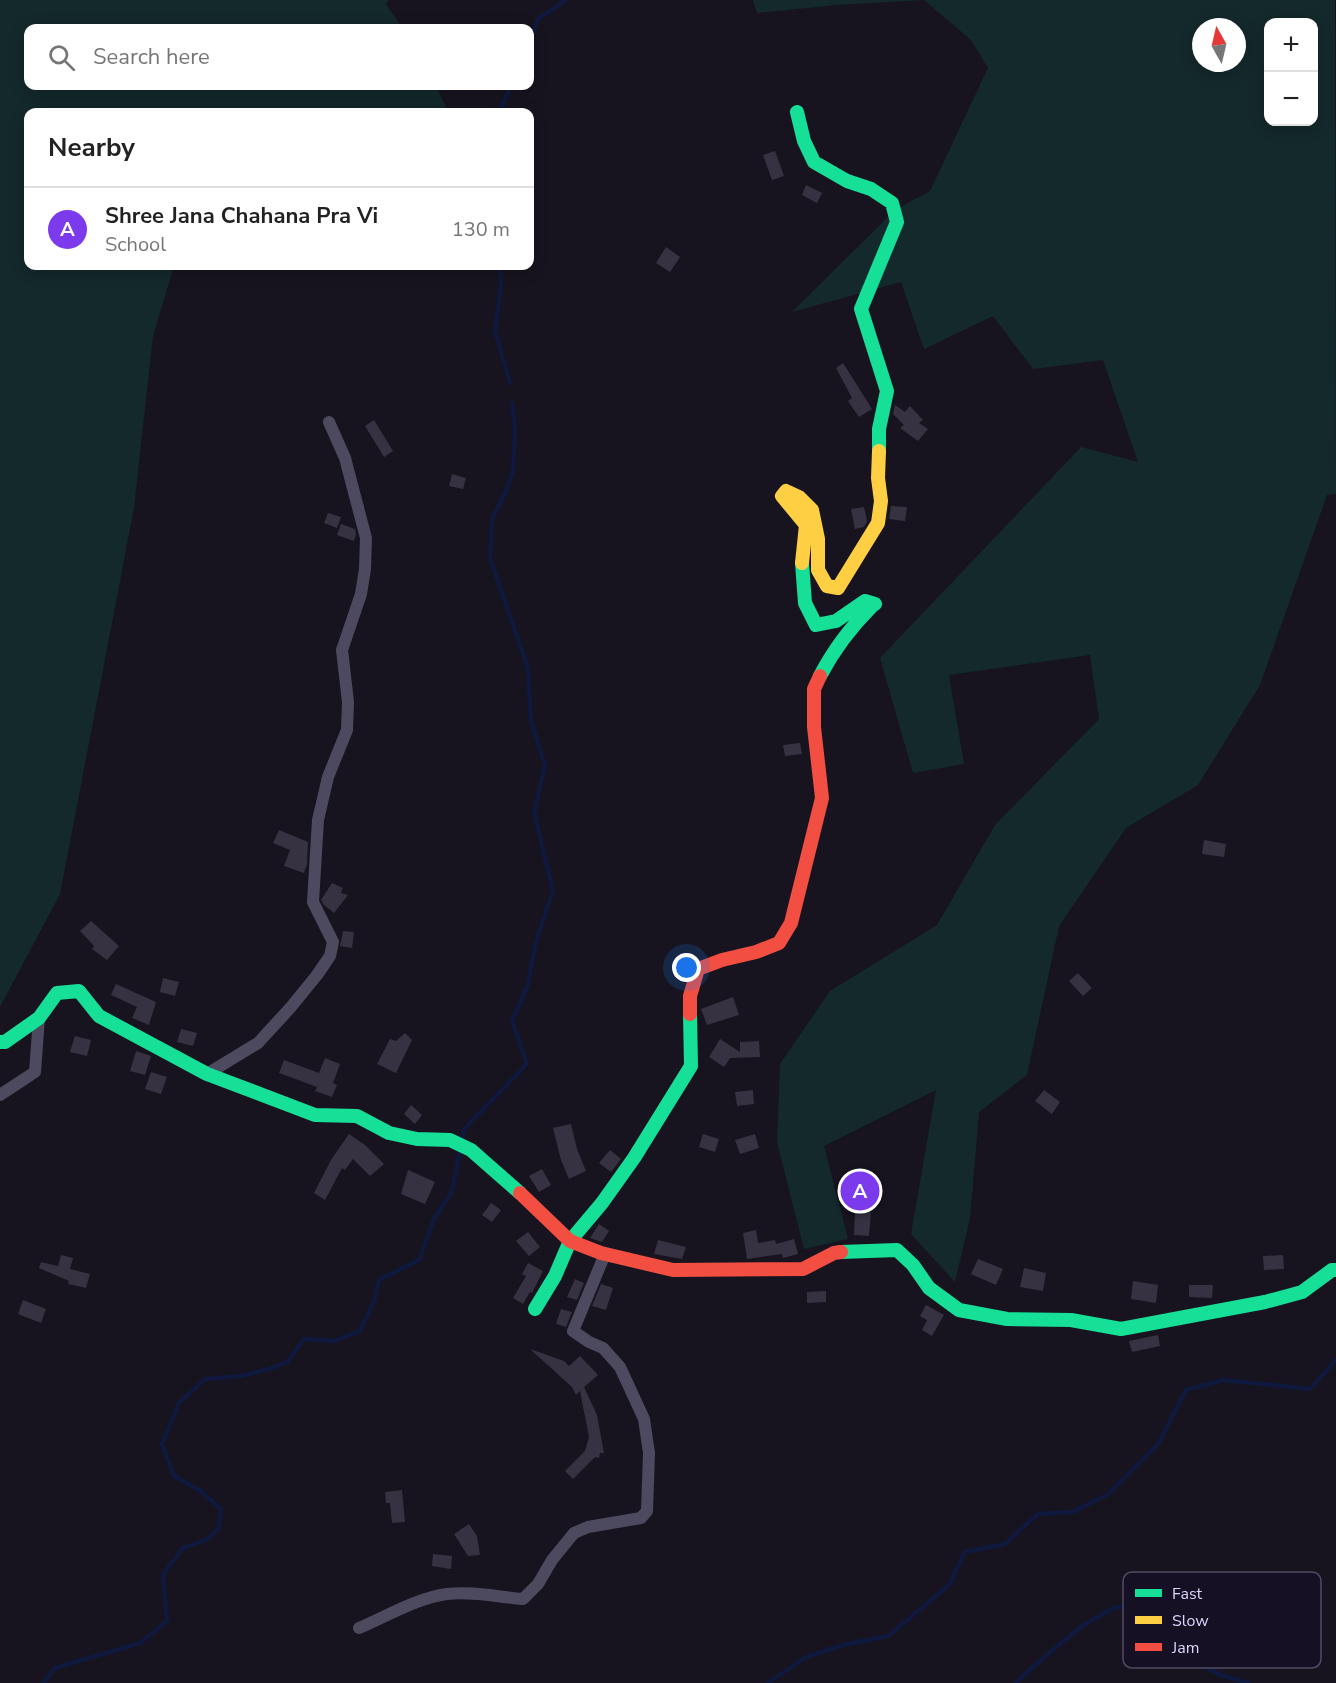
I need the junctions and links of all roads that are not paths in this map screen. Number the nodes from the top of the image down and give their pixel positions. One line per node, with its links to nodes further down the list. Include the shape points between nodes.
1 (797, 112): 7 (street, via 814,162 847,181 872,189 892,203 897,222 861,309 887,391 879,429 878,523 838,588 827,586 818,570 818,538 812,510 799,497 786,491 782,496 806,525 802,576 806,601 816,625 836,621 865,601 875,604 832,652 814,689 822,798 791,923 779,943 698,969 690,996 691,1066 634,1158)
2 (329, 422): 5 (street, via 348,467 366,537 361,594 342,650 347,730 328,777 318,820 313,902 333,942 330,956 317,975 258,1043)
3 (39, 1018): 4 (street, via 5,1042); 5 (street, via 57,993 79,992 99,1016); 6 (street, via 35,1072)
4 (0, 1041)
5 (207, 1074): 7 (street, via 315,1114 357,1116 389,1133 450,1140 491,1166)
6 (0, 1095)
7 (570, 1241): 8 (street); 10 (street)
8 (605, 1254): 9 (street, via 673,1270 779,1270 803,1269 834,1253 897,1250 913,1264 928,1288 959,1310 1007,1319 1071,1320 1121,1329 1302,1292); 11 (street, via 573,1330 603,1348 620,1367 644,1419 649,1454 647,1511 641,1518 574,1533 523,1599 447,1594)
9 (1336, 1270)
10 (535, 1309)
11 (359, 1628)

